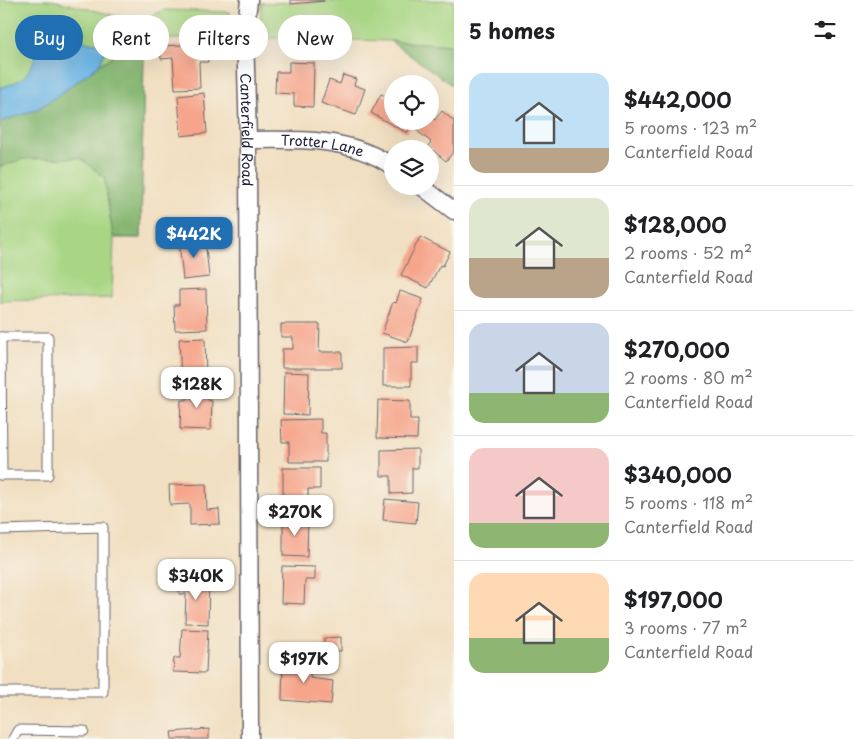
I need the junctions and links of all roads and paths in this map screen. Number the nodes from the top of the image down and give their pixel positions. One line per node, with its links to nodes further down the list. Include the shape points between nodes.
1 (249, 0): 2 (street, Canterfield Road, via 245,33)
2 (248, 140): 3 (street, Trotter Lane, via 308,139 357,148); 12 (street, Canterfield Road)
3 (384, 162)
4 (432, 195): 5 (street)
5 (454, 211)
6 (1, 337): 7 (lane); 7 (lane, via 48,337 48,476)
7 (1, 475)
8 (0, 530): 9 (lane, via 103,527 103,692)
9 (0, 692)
10 (84, 731): 11 (lane, via 18,730)
11 (13, 739)
12 (250, 739)

